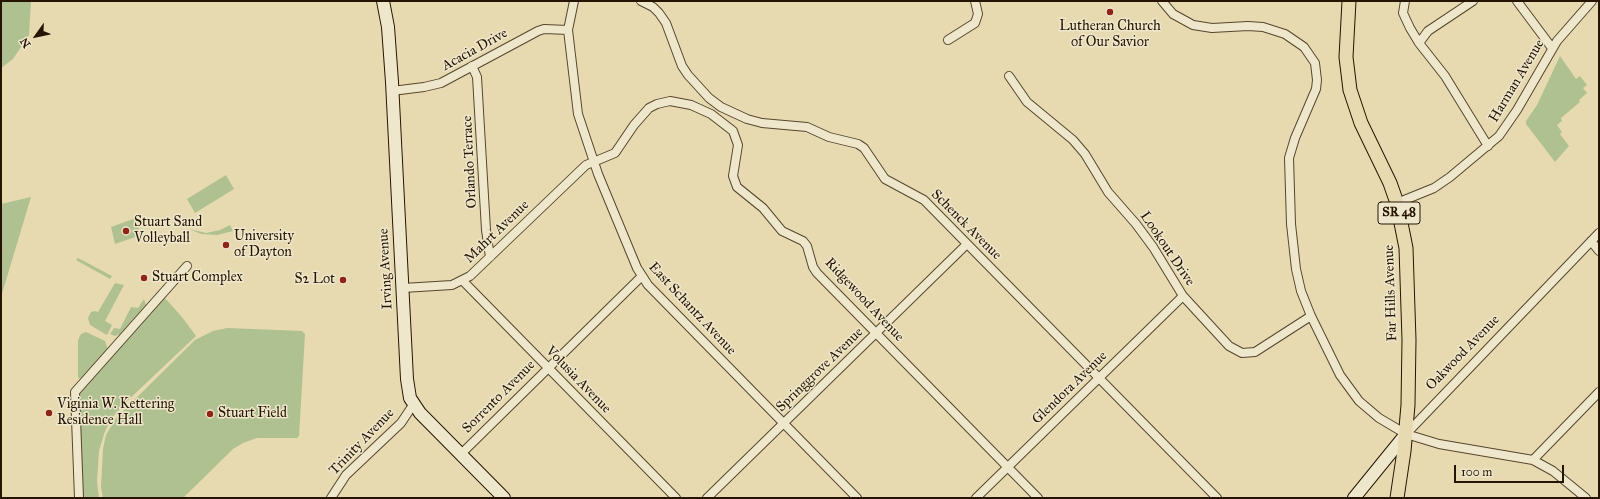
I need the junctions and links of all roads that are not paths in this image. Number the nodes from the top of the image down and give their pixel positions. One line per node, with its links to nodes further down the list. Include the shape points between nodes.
1 (383, 1): 17 (street, Irving Avenue, via 388,27)
2 (574, 1): 11 (street, East Schantz Avenue)
3 (641, 1): 18 (street, Schenck Avenue, via 653,7 666,23 682,66 697,87 708,98)
4 (975, 1): 12 (street, via 978,14 975,23)
5 (1162, 1): 33 (street, via 1173,14 1193,25 1212,28 1263,27 1285,34 1304,47 1315,63 1316,89 1290,151 1289,162 1291,224 1296,269)
6 (1349, 1): 22 (main road, Far Hills Avenue / SR 48, via 1346,57 1350,90)
7 (1405, 1): 13 (street, via 1406,21)
8 (1473, 1): 13 (street, via 1428,31)
9 (1517, 1): 14 (street)
10 (1592, 1): 14 (street, Harman Avenue, via 1573,20)
11 (568, 30): 15 (street, Acacia Drive, via 538,31); 21 (street, East Schantz Avenue, via 578,114)
12 (948, 40)
13 (1419, 43): 20 (street, via 1445,76)
14 (1552, 48): 20 (street, Harman Avenue, via 1506,127)
15 (472, 66): 17 (street, Acacia Drive, via 437,84); 27 (street, Orlando Terrace, via 477,77 486,230)
16 (1009, 76): 32 (street, Lookout Drive, via 1027,102 1073,140 1085,154 1108,192 1153,247)
17 (392, 91): 31 (street, Irving Avenue)
18 (734, 115): 19 (street, Ridgewood Avenue); 25 (street, Schenck Avenue, via 762,123 807,127 834,139 858,144 868,153 885,179 924,200)
19 (733, 131): 21 (street, via 704,110 680,102 661,102 642,113 615,153); 34 (street, Ridgewood Avenue, via 738,144 733,176 737,187 763,208 782,231 803,240 817,273)
20 (1488, 146): 22 (street, Harman Avenue, via 1434,188)
21 (594, 161): 27 (street, Mahrt Avenue, via 586,164); 29 (street, East Schantz Avenue, via 617,222)
22 (1397, 204): 40 (main road, Far Hills Avenue / SR 48, via 1403,227 1408,272 1409,376)
23 (1599, 233): 24 (street, Oakwood Avenue)
24 (1591, 241): 26 (street); 40 (street, Oakwood Avenue)
25 (967, 244): 34 (street, Springgrove Avenue); 36 (street, Schenck Avenue)
26 (1599, 251)
27 (490, 257): 30 (street, Mahrt Avenue)
28 (187, 266): 45 (street, via 75,392)
29 (642, 276): 35 (street, Sorrento Avenue); 39 (street, East Schantz Avenue)
30 (463, 281): 31 (street, Mahrt Avenue, via 452,285); 35 (street, Volusia Avenue)
31 (403, 288): 38 (street, Irving Avenue, via 407,379)
32 (1183, 296): 33 (street, Lookout Drive, via 1229,346 1242,353 1262,349); 36 (street, Glendora Avenue)
33 (1311, 316): 40 (street, via 1340,375 1359,401 1375,416)
34 (877, 334): 39 (street, Springgrove Avenue); 43 (street, Ridgewood Avenue)
35 (547, 367): 41 (street, Sorrento Avenue); 48 (street, Volusia Avenue)
36 (1099, 378): 43 (street, Glendora Avenue); 53 (street, Schenck Avenue)
37 (1599, 392): 42 (street)
38 (413, 405): 41 (street); 46 (street, Trinity Avenue, via 401,423 346,475)
39 (784, 424): 49 (street, Springgrove Avenue); 50 (street, East Schantz Avenue)
40 (1406, 434): 42 (street, via 1439,444); 54 (street, Oakwood Avenue); 55 (main road, Far Hills Avenue / SR 48)
41 (461, 454): 47 (street)
42 (1533, 460): 44 (street, via 1553,471)
43 (1008, 466): 51 (street, Glendora Avenue); 52 (street, Ridgewood Avenue)
44 (1581, 495): 56 (street)
45 (79, 498)
46 (331, 498)
47 (503, 498)
48 (676, 498)
49 (707, 498)
50 (857, 498)
51 (976, 498)
52 (1038, 498)
53 (1217, 498)
54 (1354, 498)
55 (1397, 498)
56 (1586, 498)

